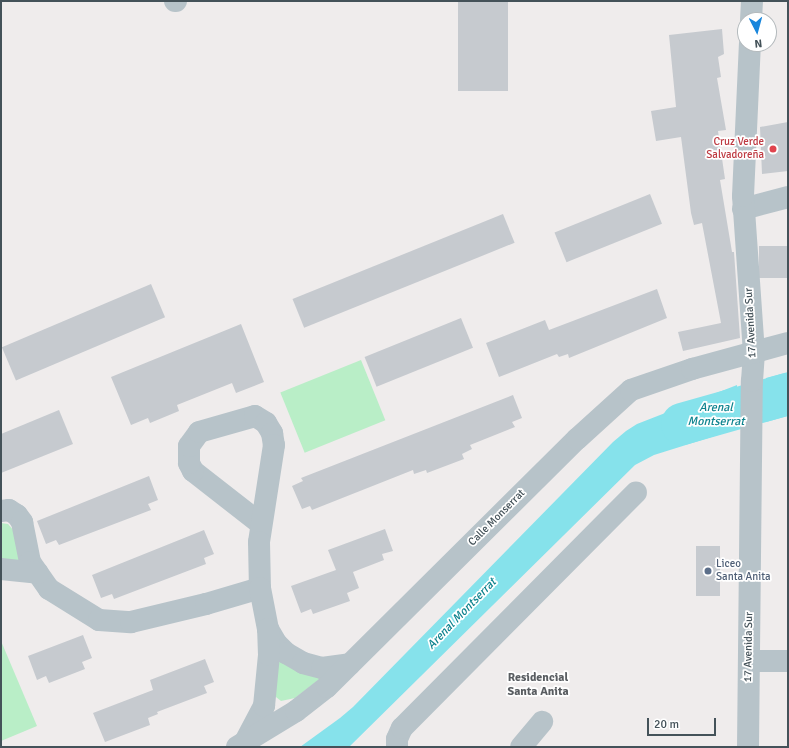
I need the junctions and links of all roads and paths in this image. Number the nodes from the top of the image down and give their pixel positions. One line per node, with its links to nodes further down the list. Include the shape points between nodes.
1 (752, 1): 2 (street)
2 (751, 12)
3 (750, 52): 5 (street, 17 Avenida Sur)
4 (788, 197): 5 (street)
5 (743, 209): 7 (street, 17 Avenida Sur)
6 (788, 343): 7 (street, Calle Monserrat)
7 (754, 353): 15 (street, 17 Avenida Sur); 17 (street, Calle Monserrat, via 692,369 632,390 577,439)
8 (636, 492): 20 (street, via 402,728)
9 (1, 511): 12 (street, via 9,510 22,522 30,562)
10 (261, 524): 10 (street, via 274,445 266,423 256,416 199,432 189,446 188,459 193,471); 13 (street)
11 (1, 568): 12 (street)
12 (38, 573): 13 (street, via 48,589 99,620 131,622)
13 (260, 588): 14 (street)
14 (268, 629): 17 (street, via 286,653 303,663 322,668); 19 (street, via 269,655 264,706)
15 (749, 661): 16 (street); 22 (street, 17 Avenida Sur)
16 (788, 661)
17 (350, 664): 19 (street, Calle Monserrat, via 305,705)
18 (542, 722): 21 (street)
19 (241, 745)
20 (398, 747)
21 (521, 747)
22 (748, 747)

